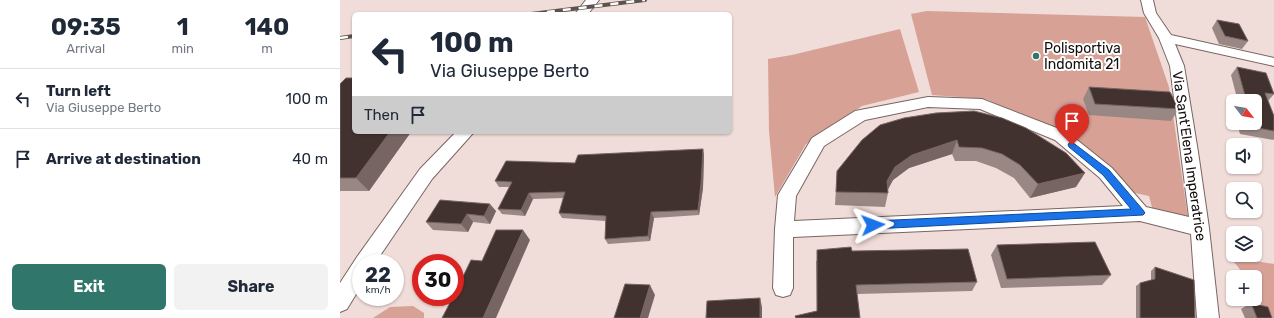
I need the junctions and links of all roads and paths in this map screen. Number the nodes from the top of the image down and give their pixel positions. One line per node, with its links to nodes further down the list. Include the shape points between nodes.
1 (593, 0): 3 (street)
2 (1147, 0): 4 (street, Via Sant'Elena Imperatrice, via 1154,20)
3 (583, 12)
4 (1166, 38): 5 (street); 8 (street, Via Sant'Elena Imperatrice, via 1177,66)
5 (1274, 62)
6 (464, 134): 10 (street, via 426,174)
7 (1140, 213): 8 (street); 9 (street); 9 (street, via 1106,173 1061,136 982,104 928,102 861,115 818,142 787,196)
8 (1200, 228): 14 (street, Via Sant'Elena Imperatrice)
9 (784, 229): 12 (street)
10 (370, 254)
11 (352, 283): 13 (street)
12 (783, 288)
13 (340, 302)
14 (1208, 318)

